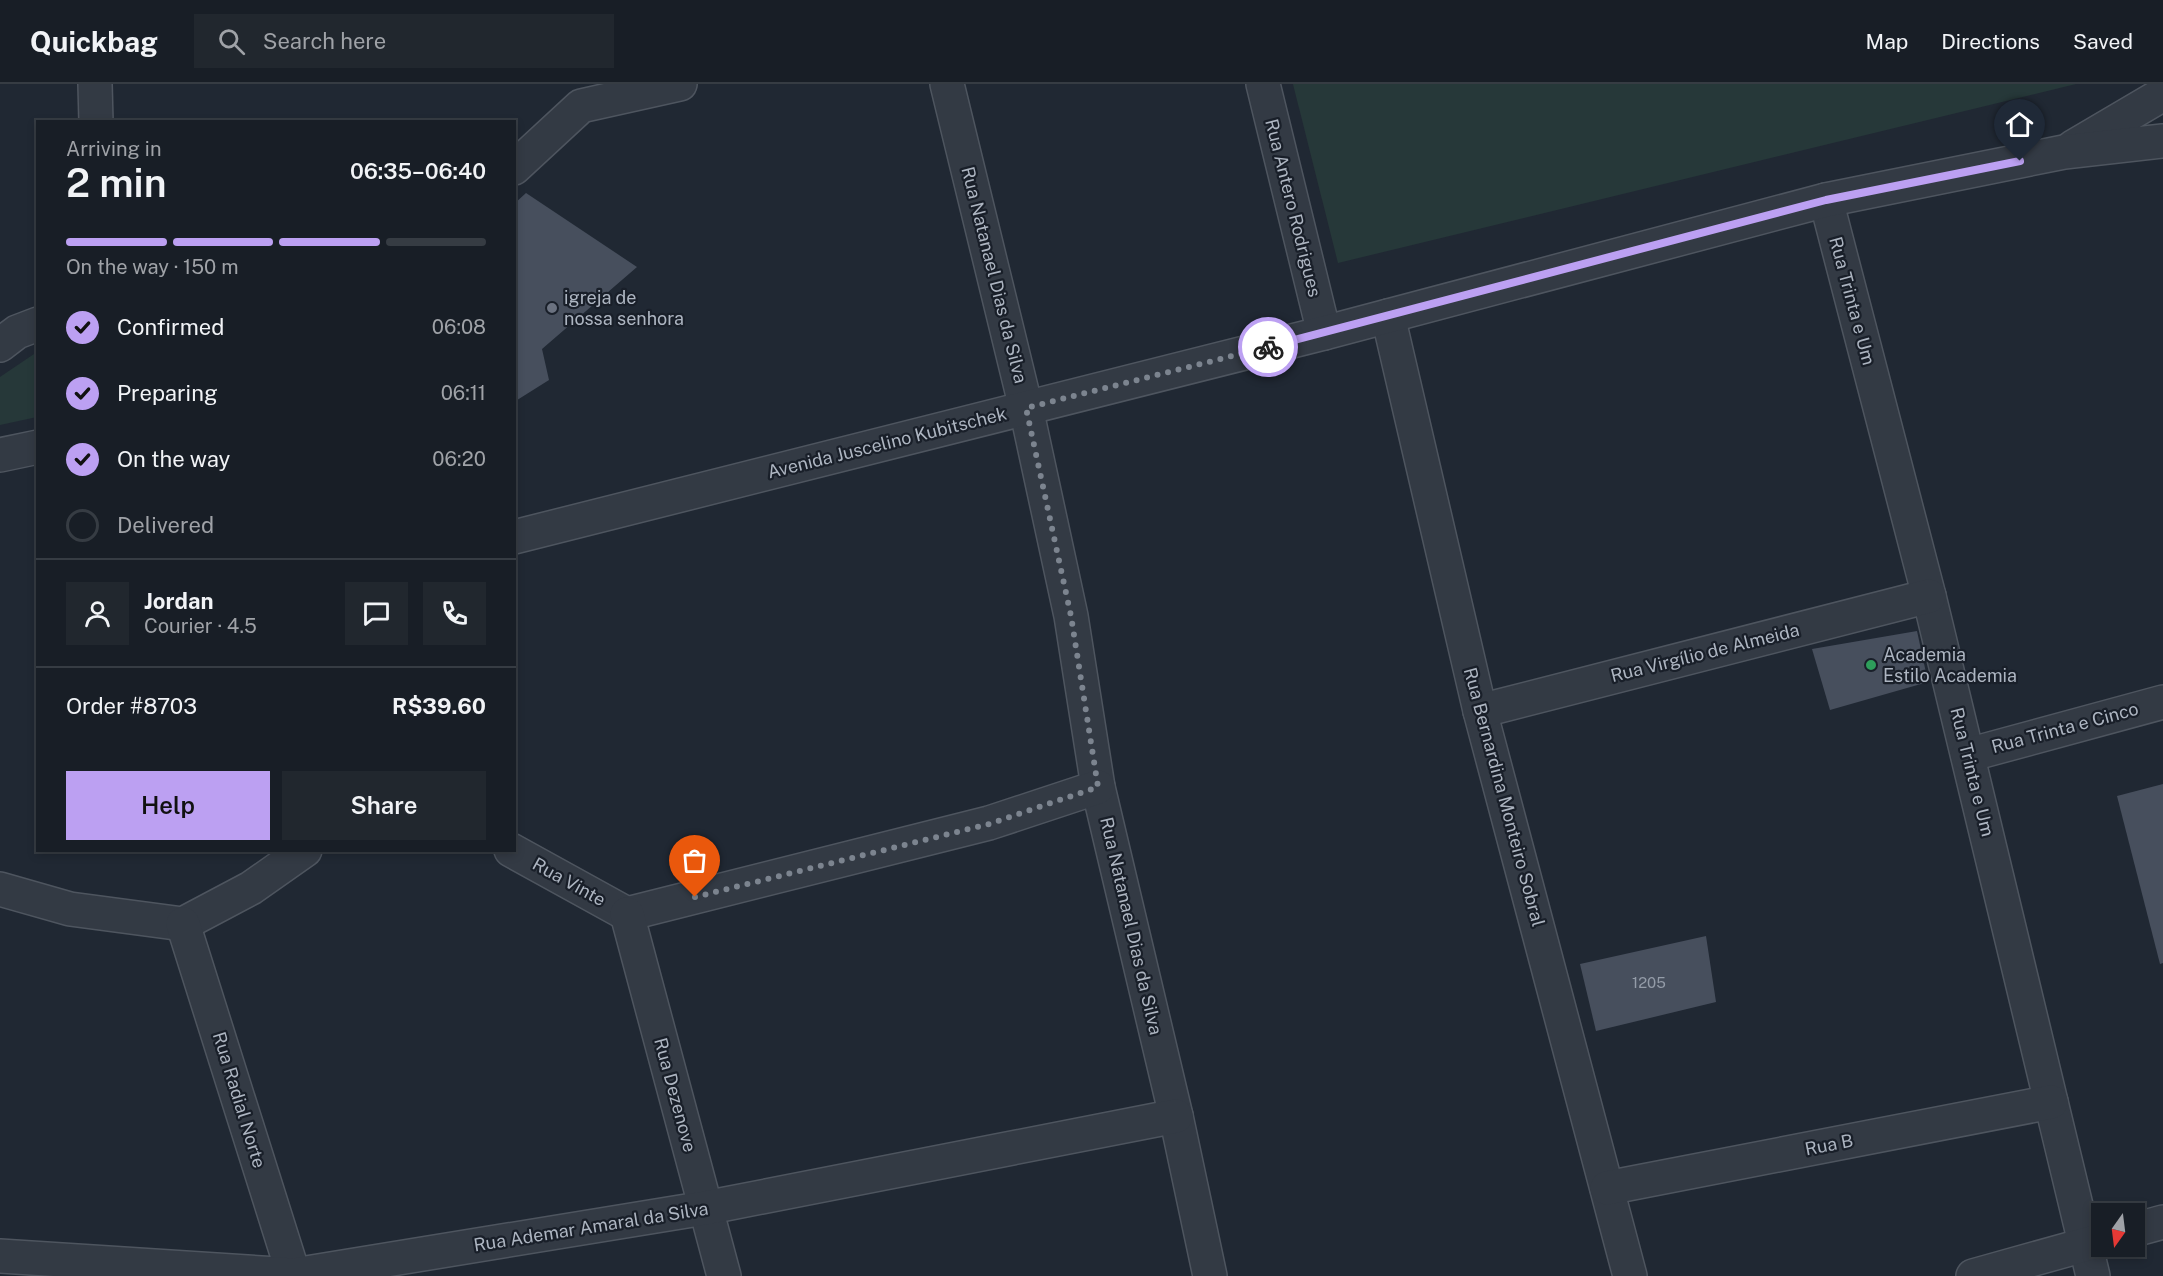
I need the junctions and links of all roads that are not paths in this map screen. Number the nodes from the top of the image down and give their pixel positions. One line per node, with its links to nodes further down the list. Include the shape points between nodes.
1 (95, 84): 7 (street)
2 (680, 84): 6 (street)
3 (947, 84): 16 (street, Rua Natanael Dias da Silva)
4 (1263, 84): 14 (street, Rua Antero Rodrigues)
5 (2163, 94): 9 (street, Avenida Juscelino Kubitschek)
6 (578, 95): 10 (street)
7 (96, 120)
8 (2163, 141): 9 (street, Avenida Juscelino Kubitschek)
9 (2064, 152): 11 (street, Avenida Juscelino Kubitschek)
10 (516, 166)
11 (1826, 200): 12 (street, Avenida Juscelino Kubitschek); 20 (street, Rua Trinta e Um)
12 (1388, 316): 14 (street, Avenida Juscelino Kubitschek); 22 (street, Rua Bernardina Monteiro Sobral)
13 (36, 325): 15 (street, via 17,332)
14 (1324, 333): 16 (street, Avenida Juscelino Kubitschek)
15 (0, 345)
16 (1026, 408): 19 (street, Avenida Juscelino Kubitschek); 24 (street, Rua Natanael Dias da Silva, via 1071,616)
17 (36, 447): 18 (street)
18 (0, 455)
19 (516, 536)
20 (1929, 596): 22 (street, Rua Virgílio de Almeida); 23 (street, Rua Trinta e Um)
21 (2163, 702): 23 (street, Rua Trinta e Cinco)
22 (1480, 711): 32 (street, Rua Bernardina Monteiro Sobral)
23 (1968, 754): 30 (street, Rua Trinta e Um)
24 (1098, 787): 28 (street, via 989,824); 31 (street, Rua Natanael Dias da Silva)
25 (302, 852): 29 (street, via 251,888)
26 (515, 852): 28 (street, Rua Vinte)
27 (0, 889): 29 (street, via 70,909)
28 (627, 914): 33 (street, Rua Dezenove)
29 (183, 924): 40 (street, Rua Radial Norte)
30 (2052, 1102): 32 (street, Rua B); 36 (street, Rua Trinta e Um)
31 (1176, 1116): 33 (street, Rua Ademar Amaral da Silva); 42 (street, Rua Natanael Dias da Silva)
32 (1607, 1188): 43 (street, Rua Bernardina Monteiro Sobral)
33 (705, 1208): 40 (street, Rua Ademar Amaral da Silva); 41 (street, Rua Dezenove)
34 (2163, 1222): 35 (street)
35 (2145, 1227)
36 (2091, 1232)
37 (2091, 1243): 44 (street)
38 (0, 1256): 40 (street, Rua Ademar Amaral da Silva)
39 (2094, 1257): 45 (street, Rua Trinta e Um)
40 (294, 1276)
41 (724, 1276)
42 (1210, 1276)
43 (1630, 1276)
44 (1973, 1276)
45 (2093, 1276)

